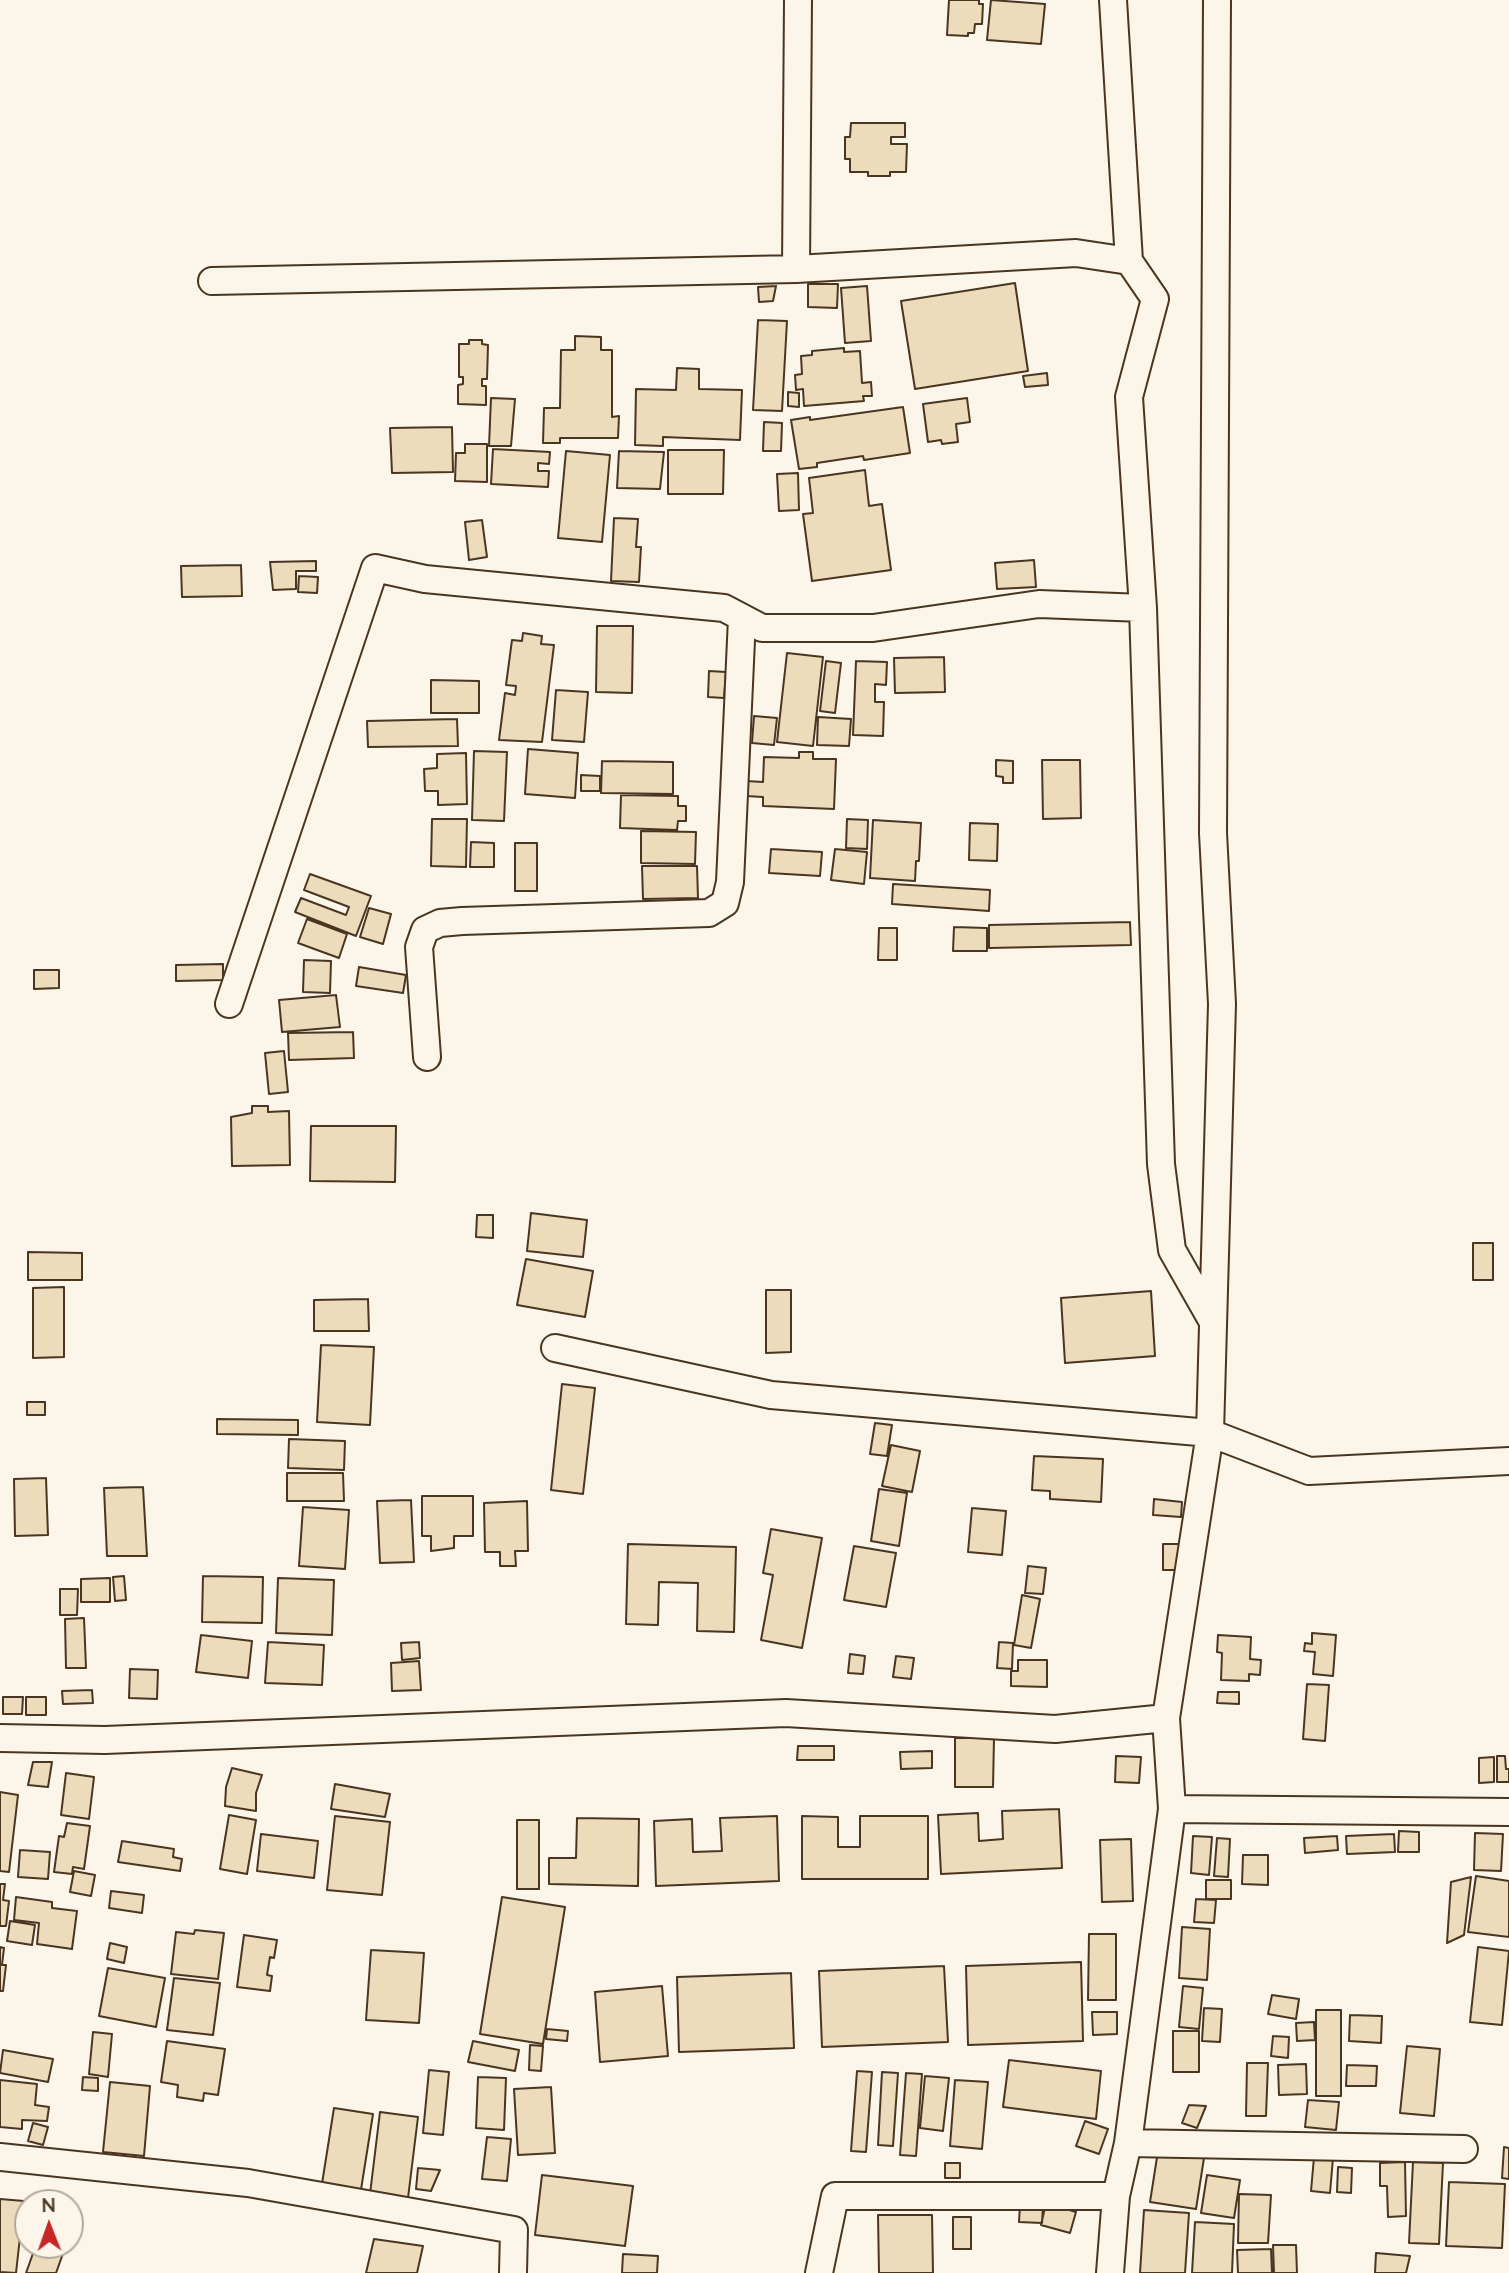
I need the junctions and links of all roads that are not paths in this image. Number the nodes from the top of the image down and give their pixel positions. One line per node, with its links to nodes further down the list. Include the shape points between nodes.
1 (799, 0): 5 (street)
2 (1112, 0): 4 (street)
3 (1217, 0): 11 (street, via 1213,833 1222,1004)
4 (1129, 261): 5 (street, via 1076,253); 7 (street, via 1155,299 1129,397)
5 (796, 269): 6 (street)
6 (212, 281)
7 (1143, 608): 8 (street, via 1039,604 873,628 762,628); 11 (street, via 1161,1164 1172,1250)
8 (742, 618): 9 (street, via 724,608 425,579 375,568); 10 (street, via 730,882 725,903 709,913 462,921 425,930 419,947)
9 (229, 1004)
10 (427, 1057)
11 (1214, 1323): 13 (street)
12 (555, 1348): 13 (street, via 771,1395)
13 (1210, 1433): 14 (street, via 1309,1471); 15 (street)
14 (1509, 1461)
15 (1166, 1718): 16 (street, via 1055,1729 786,1713 105,1740); 17 (street)
16 (0, 1738)
17 (1172, 1809): 18 (street); 19 (street)
18 (1509, 1812)
19 (1128, 2143): 20 (street); 22 (street)
20 (1464, 2149)
21 (0, 2157): 23 (street, via 248,2183 514,2230)
22 (1116, 2196): 24 (street, via 835,2196); 25 (street)
23 (513, 2273)
24 (819, 2273)
25 (1110, 2273)

